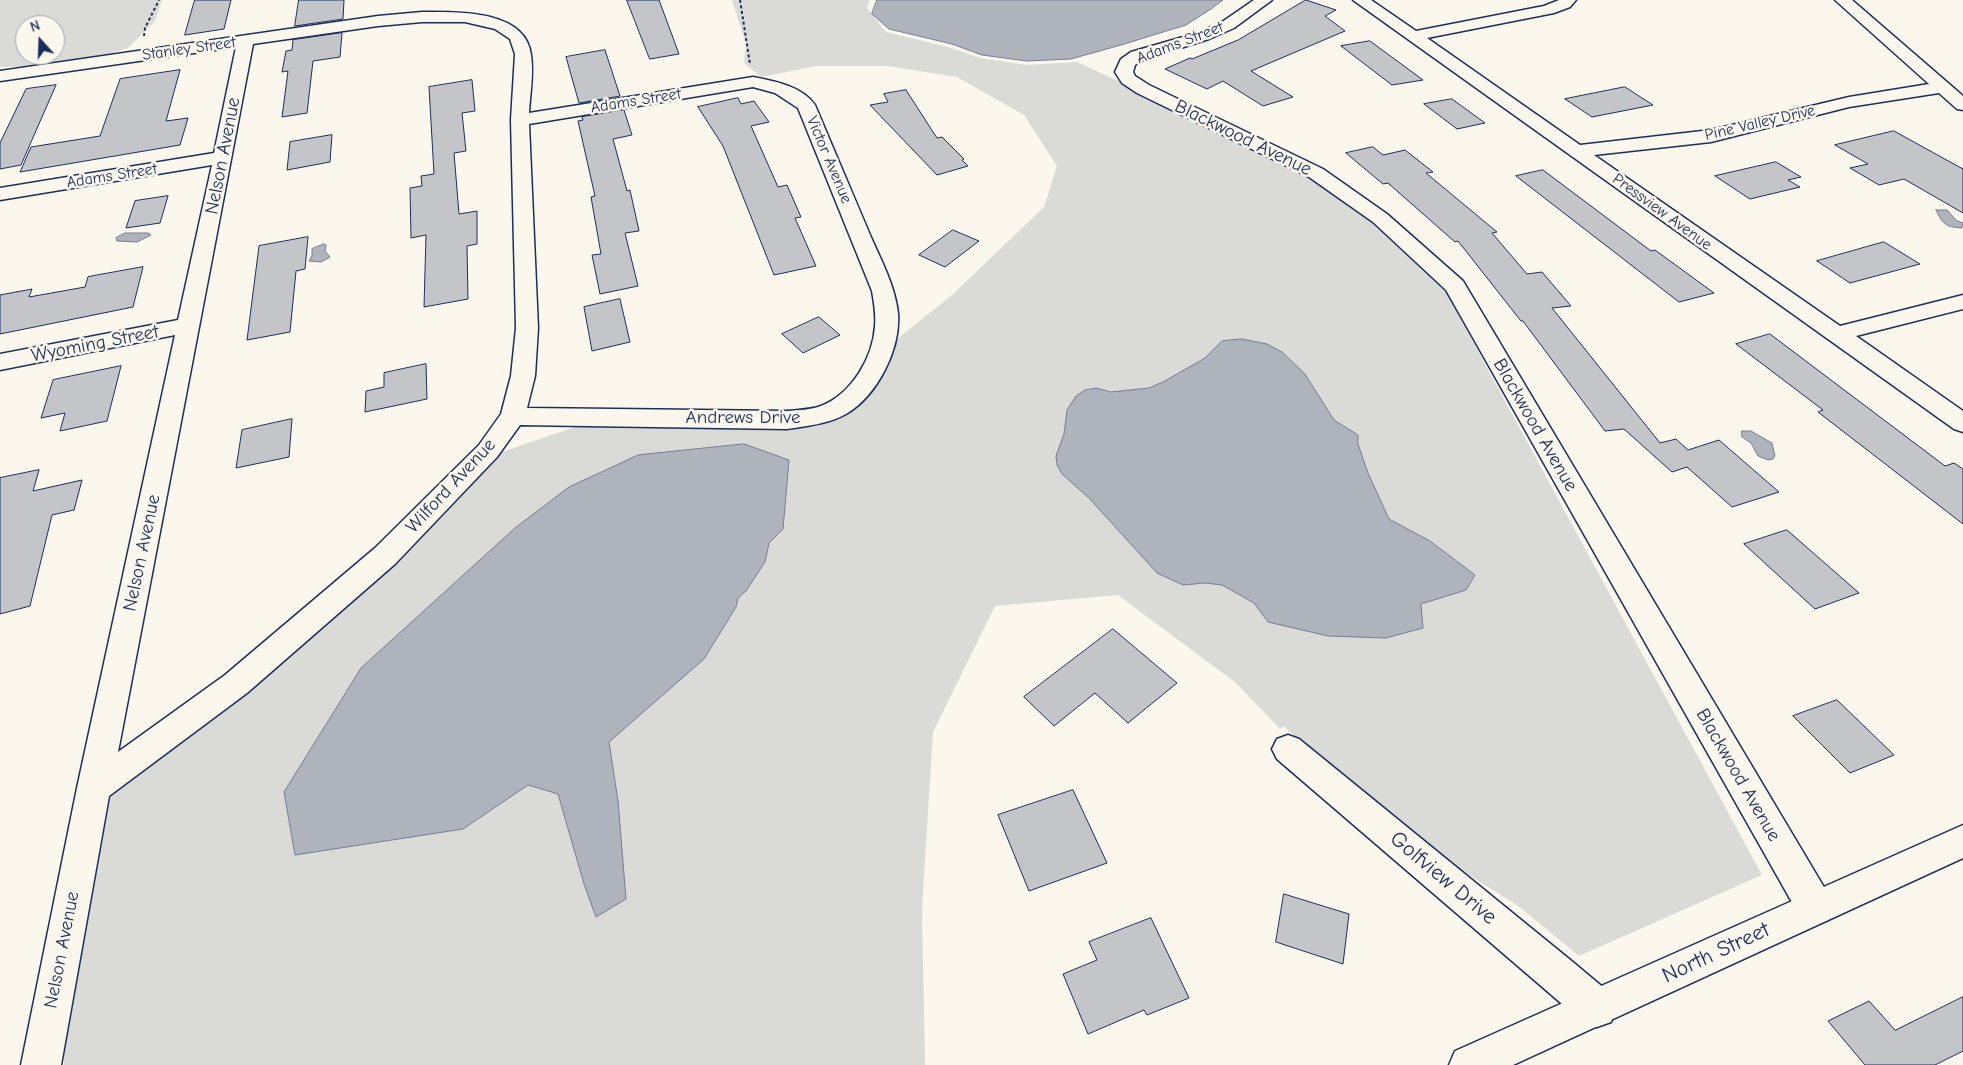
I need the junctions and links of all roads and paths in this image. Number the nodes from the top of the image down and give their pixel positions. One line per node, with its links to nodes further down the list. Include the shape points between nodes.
1 (159, 0): 10 (path, via 146,28)
2 (740, 0): 13 (path)
3 (1264, 0): 11 (street, Adams Street, via 1228,25 1137,56 1127,63)
4 (1361, 0): 8 (street, Pressview Avenue)
5 (1568, 0): 8 (street, via 1548,10)
6 (1843, 0): 14 (street)
7 (378, 14): 9 (street, Stanley Street); 16 (street, Wilford Avenue, via 465,17 500,24 517,37 523,54)
8 (1414, 36): 17 (street, Pressview Avenue)
9 (245, 41): 10 (street, Stanley Street); 18 (street, Nelson Avenue)
10 (140, 56): 12 (street, Stanley Street)
11 (1124, 72): 30 (street, Blackwood Avenue, via 1128,79 1143,89 1316,173 1380,218 1455,286)
12 (0, 76)
13 (753, 82): 16 (street, Adams Street); 20 (street, Victor Avenue, via 778,87 806,105)
14 (1942, 88): 15 (street); 17 (street, Pine Valley Drive, via 1849,102 1711,136)
15 (1963, 106)
16 (520, 120): 25 (street, Wilford Avenue, via 527,328 523,376)
17 (1577, 151): 23 (street, Pressview Avenue)
18 (223, 157): 19 (street, Adams Street); 22 (street, Nelson Avenue)
19 (0, 194)
20 (883, 291): 25 (street, Andrews Drive, via 887,312 885,337 873,368 857,392 837,408 814,418)
21 (1963, 302): 23 (street)
22 (189, 325): 24 (street, Wyoming Street); 28 (street, Nelson Avenue)
23 (1836, 334): 26 (street, Pressview Avenue)
24 (0, 362)
25 (513, 416): 28 (street, Wilford Avenue, via 488,451 385,556 236,684)
26 (1963, 423)
27 (1288, 749): 31 (street, Golfview Drive)
28 (94, 788): 32 (street, Nelson Avenue)
29 (1963, 841): 30 (street, North Street)
30 (1815, 907): 31 (street, North Street)
31 (1597, 1008): 33 (street, North Street)
32 (41, 1065)
33 (1469, 1065)

